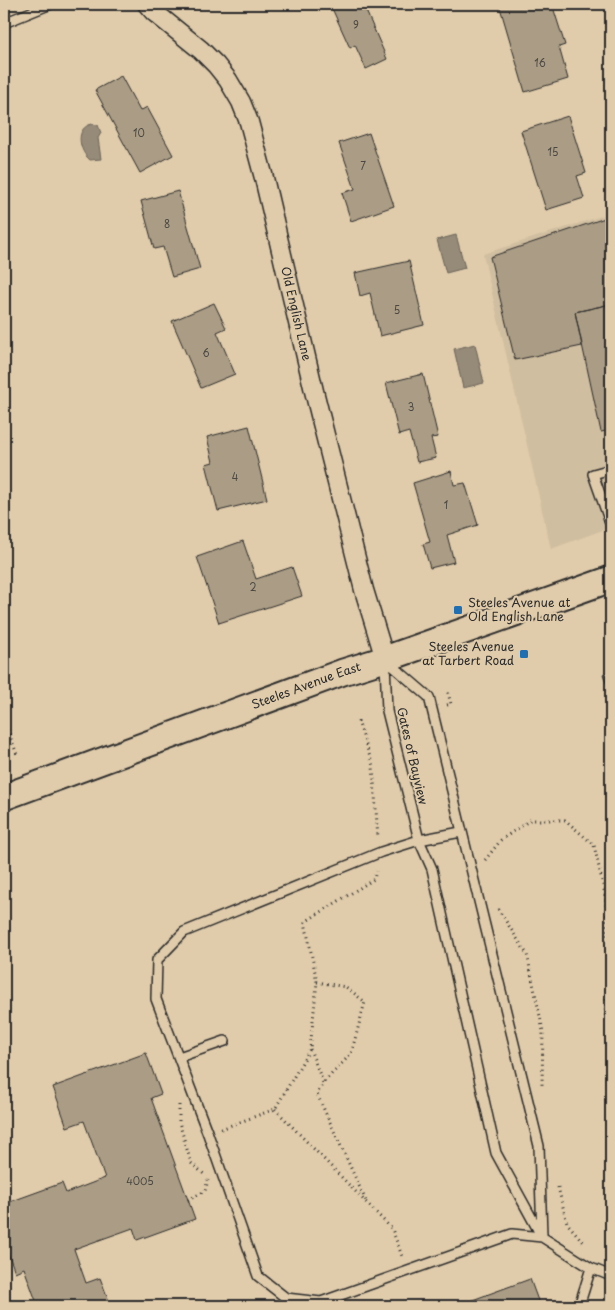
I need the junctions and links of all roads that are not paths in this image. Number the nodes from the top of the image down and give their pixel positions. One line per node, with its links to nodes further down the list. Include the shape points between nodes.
1 (51, 4): 3 (lane)
2 (147, 4): 7 (street, Old English Lane, via 216,65 241,102 249,122 362,584)
3 (4, 23)
4 (611, 469): 5 (lane, via 593,474)
5 (611, 525)
6 (611, 579): 7 (main road, Steeles Avenue East)
7 (385, 659): 8 (main road, Steeles Avenue East); 9 (lane, via 429,697); 10 (lane, Gates of Bayview, via 387,711)
8 (4, 797)
9 (461, 832): 10 (lane); 13 (lane, via 539,1146)
10 (419, 840): 12 (lane, via 381,852 184,932 157,960 156,999); 13 (lane, Gates of Bayview, via 432,869 496,1153)
11 (224, 1042): 12 (lane)
12 (179, 1057): 13 (lane, via 258,1276 286,1298 322,1302 512,1234)
13 (542, 1238): 14 (lane)
14 (591, 1268): 15 (lane); 16 (lane)
15 (611, 1276)
16 (579, 1306)

